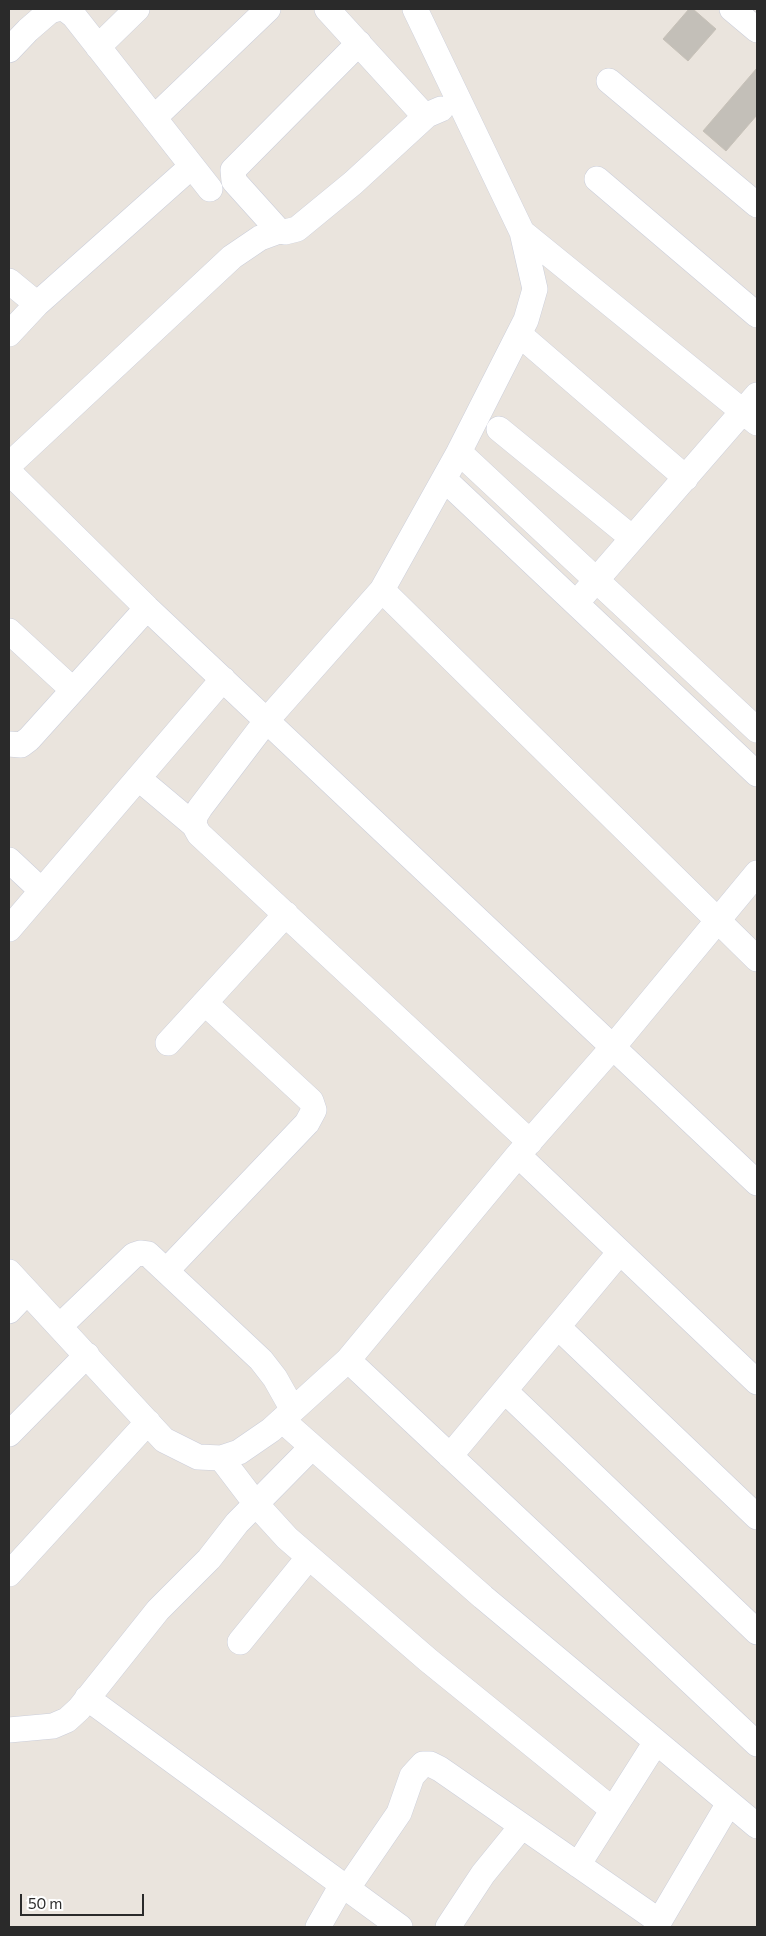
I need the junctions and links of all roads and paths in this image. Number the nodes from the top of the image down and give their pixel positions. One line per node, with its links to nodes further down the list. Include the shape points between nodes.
1 (57, 9): 8 (street)
2 (64, 9): 11 (street, via 74,16)
3 (137, 9): 11 (street)
4 (268, 9): 16 (street)
5 (327, 9): 10 (street)
6 (416, 9): 14 (street)
7 (732, 9): 9 (street)
8 (18, 25): 12 (street)
9 (757, 30)
10 (358, 43): 15 (street, via 416,108); 21 (street, via 234,170 234,180)
11 (98, 47): 16 (street)
12 (9, 50)
13 (609, 81): 20 (street)
14 (457, 99): 15 (street); 22 (street)
15 (427, 115): 21 (street, via 297,229)
16 (154, 118): 17 (street)
17 (192, 166): 19 (street); 24 (street)
18 (597, 179): 25 (street)
19 (210, 189)
20 (757, 205)
21 (280, 231): 31 (street, via 260,238 232,257)
22 (522, 232): 27 (street, via 535,289); 28 (street)
23 (9, 281): 24 (street)
24 (37, 304): 26 (street)
25 (757, 315)
26 (9, 334)
27 (519, 334): 30 (street); 33 (street)
28 (752, 409): 33 (street)
29 (499, 430): 35 (street)
30 (459, 452): 34 (street); 36 (street)
31 (9, 465)
32 (9, 472): 39 (street)
33 (686, 478): 35 (street)
34 (444, 479): 37 (street); 38 (street)
35 (631, 537): 36 (street)
36 (596, 580): 38 (street); 44 (street)
37 (382, 590): 43 (street); 53 (street)
38 (576, 603): 46 (street)
39 (147, 608): 41 (street); 42 (street)
40 (9, 631): 42 (street)
41 (223, 679): 43 (street); 47 (street)
42 (73, 690): 45 (street)
43 (268, 720): 48 (street, via 200,808); 58 (street)
44 (755, 725)
45 (13, 749)
46 (757, 774)
47 (138, 778): 48 (street); 51 (street)
48 (194, 825): 52 (street, via 199,834)
49 (9, 860): 51 (street)
50 (757, 873): 53 (street)
51 (41, 890): 54 (street)
52 (286, 914): 56 (street); 59 (street)
53 (717, 920): 55 (street); 58 (street)
54 (9, 929)
55 (757, 959)
56 (205, 1003): 57 (street); 62 (street, via 311,1101 314,1110 308,1123)
57 (168, 1043)
58 (613, 1047): 59 (street); 60 (street)
59 (524, 1148): 61 (street); 69 (street)
60 (757, 1183)
61 (620, 1252): 67 (street); 70 (street)
62 (167, 1270): 66 (street, via 148,1254 134,1255); 72 (street, via 261,1360 276,1378)
63 (9, 1272): 64 (street)
64 (27, 1292): 65 (street); 66 (street)
65 (9, 1311)
66 (60, 1326): 68 (street)
67 (558, 1327): 71 (street); 79 (street)
68 (87, 1356): 73 (street); 74 (street)
69 (348, 1360): 72 (street); 76 (street)
70 (757, 1382)
71 (505, 1391): 76 (street); 82 (street)
72 (288, 1415): 75 (street); 77 (street, via 239,1452)
73 (148, 1422): 77 (street, via 164,1440 179,1449 198,1457); 81 (street)
74 (9, 1434)
75 (312, 1447): 78 (street); 87 (street, via 483,1597)
76 (450, 1456): 86 (street)
77 (221, 1458): 78 (street)
78 (256, 1504): 80 (street); 84 (street, via 209,1559 158,1610)
79 (757, 1517)
80 (309, 1557): 83 (street); 89 (street, via 428,1660)
81 (9, 1574)
82 (757, 1632)
83 (240, 1642)
84 (87, 1698): 85 (street, via 67,1720 53,1726); 93 (street)
85 (9, 1730)
86 (756, 1740)
87 (656, 1742): 88 (street); 89 (street)
88 (729, 1804): 91 (street); 94 (street)
89 (613, 1810): 92 (street)
90 (522, 1826): 92 (street); 93 (street, via 440,1769 423,1764 408,1785 399,1813); 97 (street, via 483,1874)
91 (757, 1826)
92 (578, 1865): 94 (street)
93 (344, 1887): 95 (street); 96 (street)
94 (658, 1924)
95 (318, 1927)
96 (400, 1927)
97 (448, 1927)

